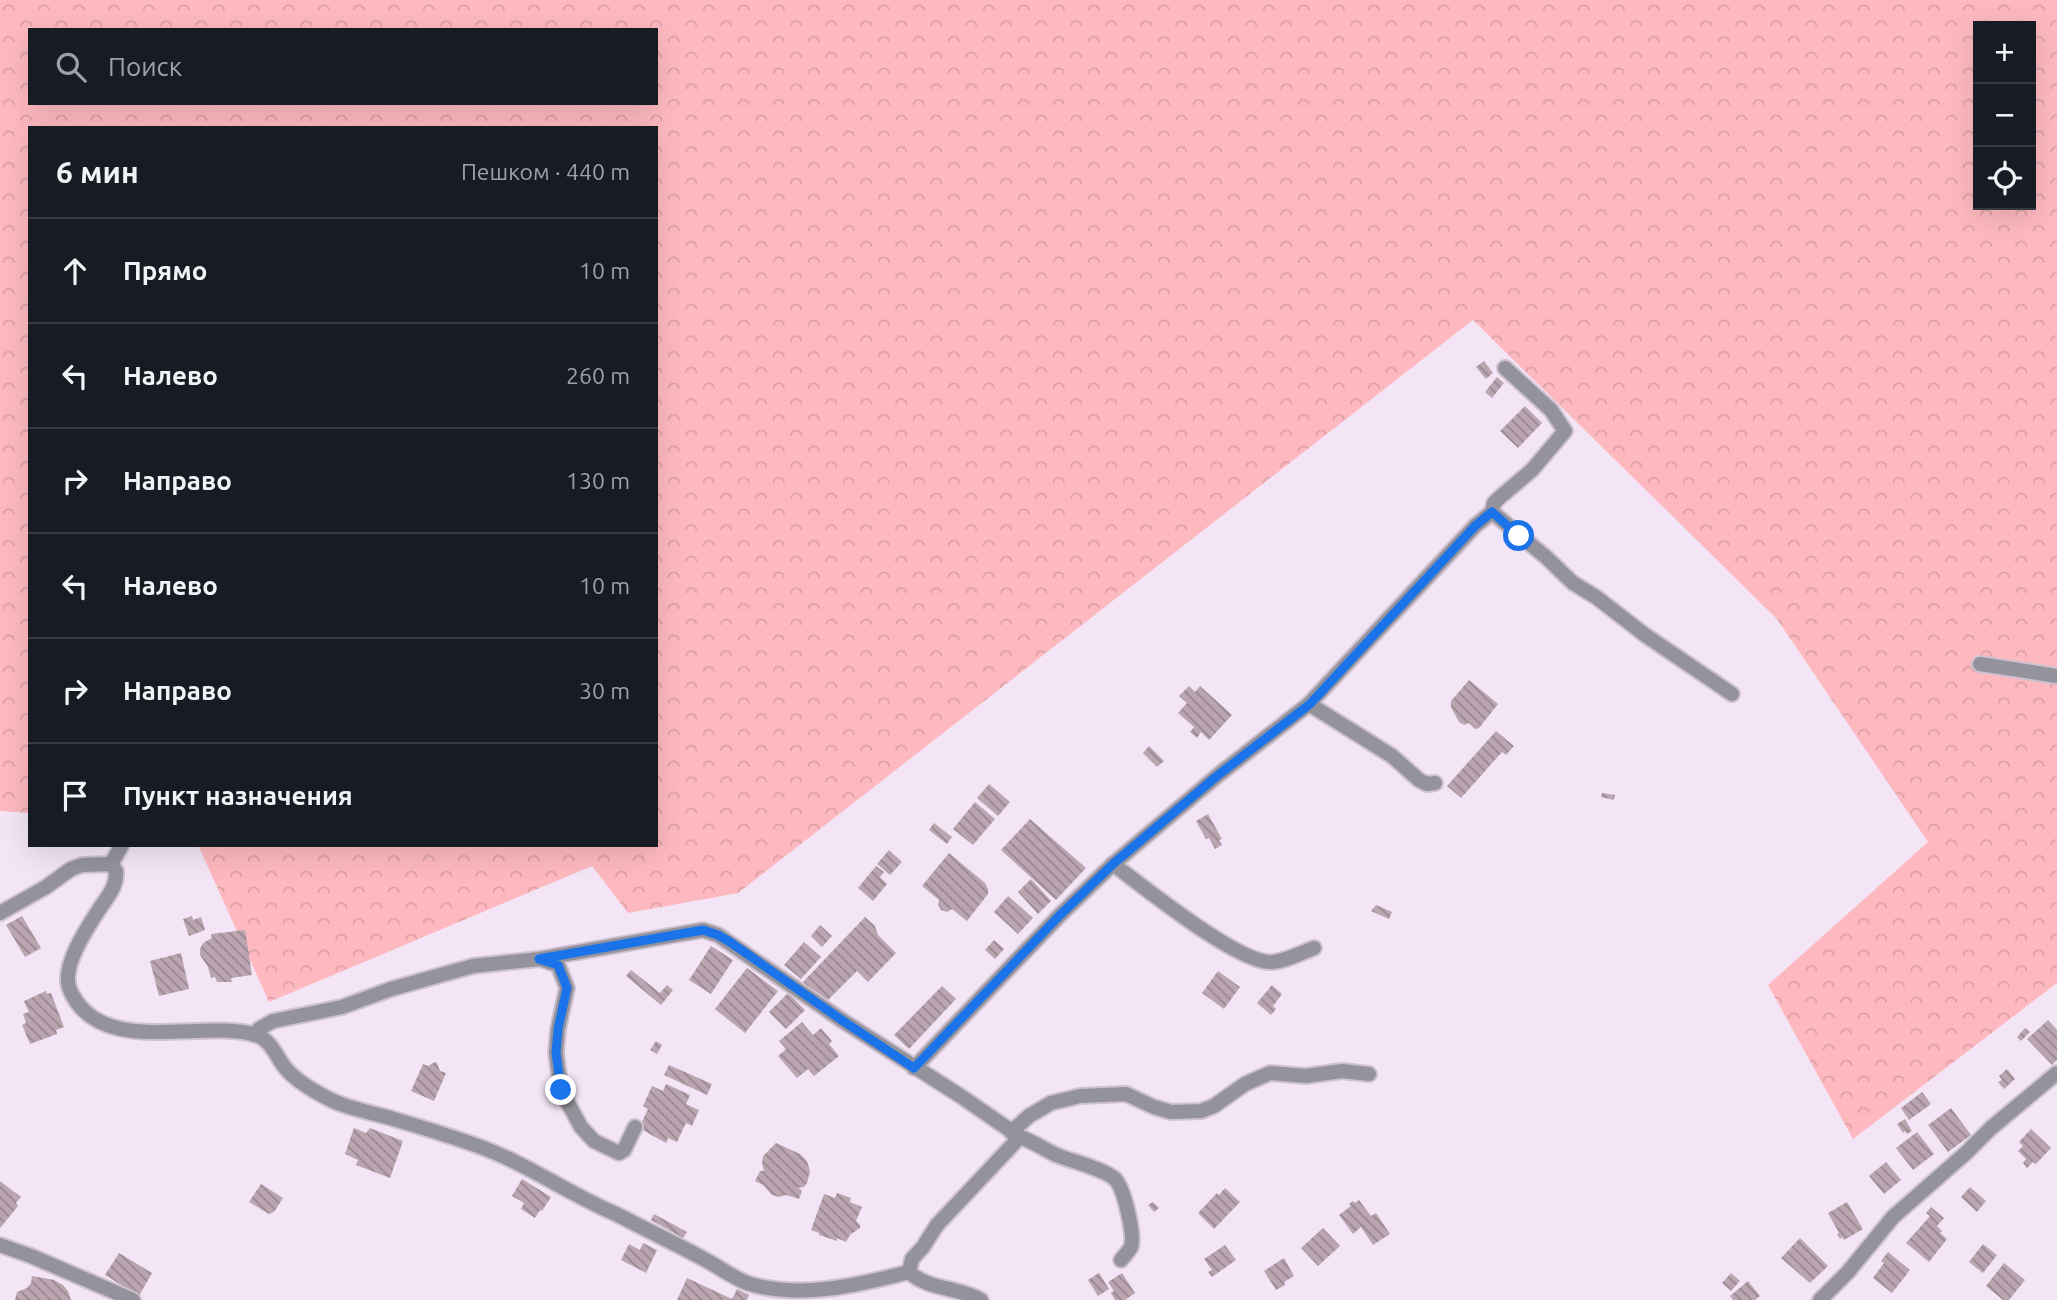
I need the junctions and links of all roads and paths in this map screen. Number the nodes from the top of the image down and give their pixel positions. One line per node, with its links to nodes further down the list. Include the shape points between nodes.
1 (1505, 368): 2 (street, via 1551,410 1565,430 1532,470 1494,503)
2 (1492, 512): 5 (street, via 1573,583); 6 (street)
3 (1980, 664): 4 (street)
4 (2057, 676)
5 (1732, 694)
6 (1310, 704): 7 (street, via 1419,780); 10 (street)
7 (1435, 783)
8 (121, 847): 9 (street)
9 (111, 864): 11 (street, via 71,869); 14 (street, via 116,871 115,887 68,967 69,988 81,1008 106,1024 138,1033)
10 (1113, 864): 12 (street, via 1210,935 1258,961 1272,962); 15 (street)
11 (0, 913)
12 (1314, 948)
13 (539, 959): 14 (street, via 473,965 342,1007 273,1021); 15 (street, via 703,930 751,956); 18 (street, via 558,965 566,983 556,1053 561,1090 581,1127 594,1141 619,1153)
14 (255, 1035): 22 (street, via 266,1041 304,1085 333,1101 480,1146 746,1283 815,1289)
15 (914, 1068): 19 (street)
16 (2057, 1073): 25 (street, via 1893,1217)
17 (1369, 1074): 19 (street, via 1270,1073 1201,1111 1171,1112 1126,1094 1080,1096 1051,1102 1029,1116)
18 (635, 1127)
19 (1015, 1134): 21 (street, via 1115,1179 1131,1233 1131,1247); 22 (street, via 937,1225 912,1259)
20 (0, 1245): 24 (street)
21 (1121, 1260)
22 (909, 1272): 23 (street, via 925,1282)
23 (979, 1298)
24 (133, 1300)
25 (1821, 1300)

